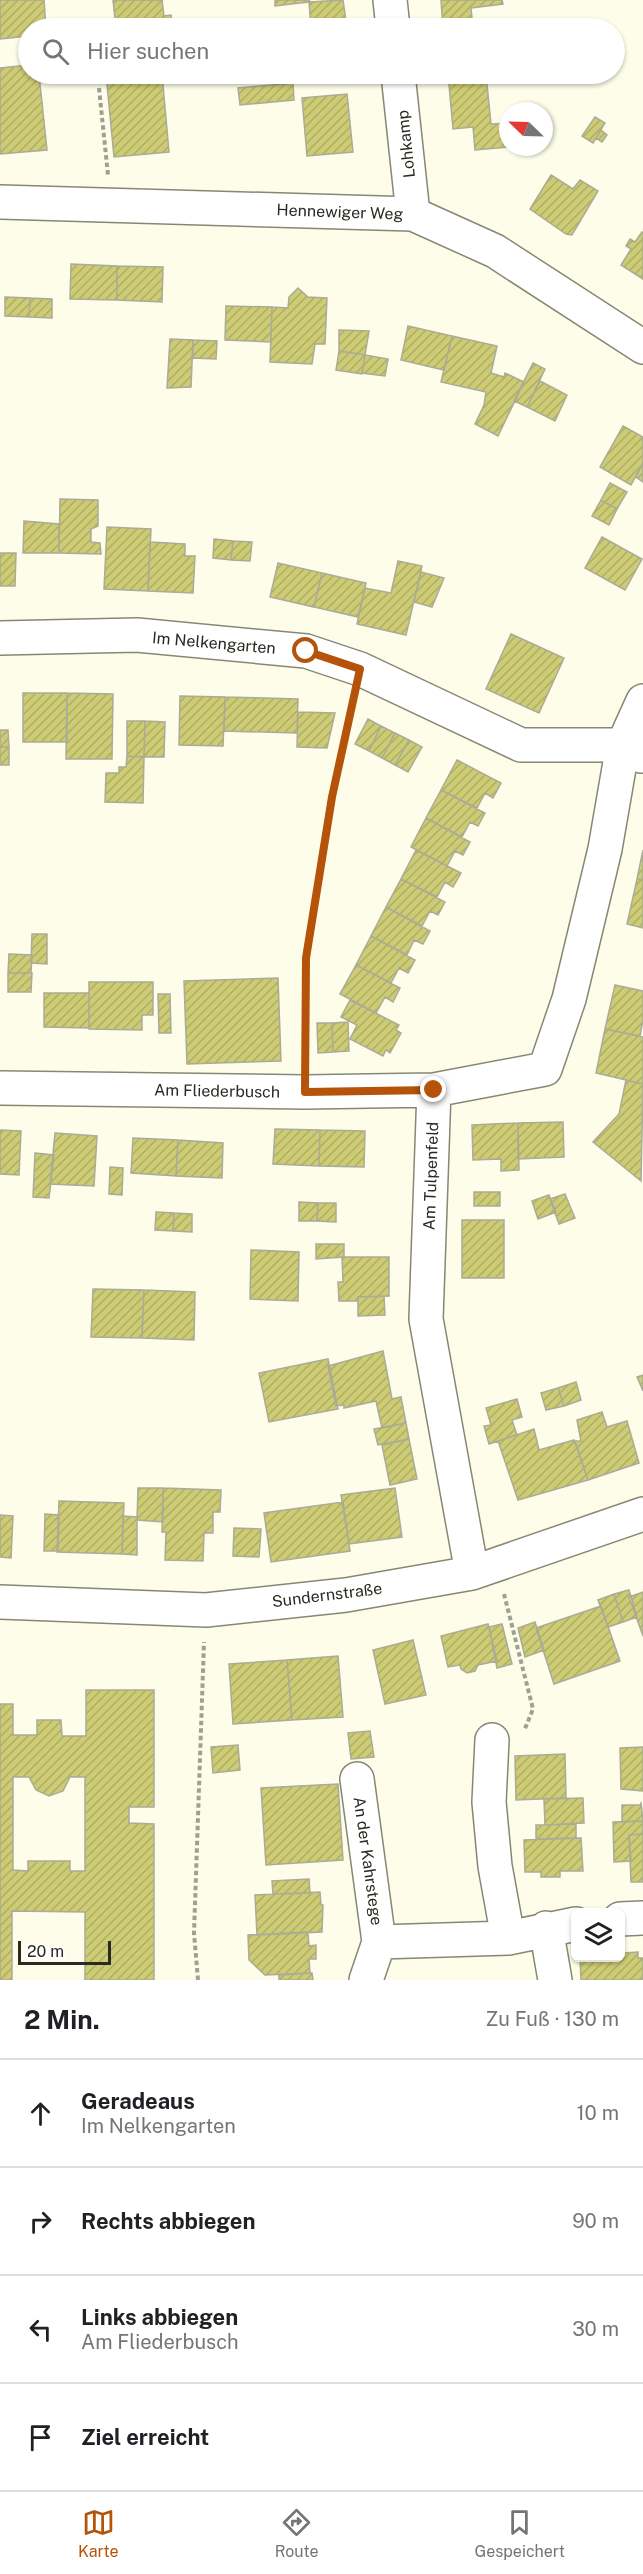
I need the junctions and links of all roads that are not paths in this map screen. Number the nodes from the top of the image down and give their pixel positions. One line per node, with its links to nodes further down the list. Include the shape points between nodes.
1 (390, 0): 2 (street)
2 (392, 18)
3 (399, 84): 5 (street, Lohkamp)
4 (0, 202): 5 (street, Hennewiger Weg)
5 (413, 214): 6 (street, Hennewiger Weg, via 495,251)
6 (643, 347)
7 (0, 638): 9 (street, Im Nelkengarten, via 137,635 306,651 360,669 521,746)
8 (643, 701): 9 (street)
9 (633, 751): 11 (street, via 605,849 570,999 545,1069)
10 (0, 1088): 11 (street, Am Fliederbusch)
11 (434, 1090): 13 (street, Am Tulpenfeld, via 426,1319)
12 (643, 1514): 13 (street, Sundernstraße)
13 (484, 1569): 14 (street, Sundernstraße, via 346,1594 206,1610)
14 (0, 1602)
15 (492, 1740): 20 (street, via 489,1802)
16 (357, 1779): 21 (street, An der Kahrstege)
17 (643, 1918): 18 (street)
18 (625, 1919)
19 (561, 1926): 20 (street, An der Kahrstege); 23 (street, An der Kahrstege)
20 (508, 1938): 21 (street, An der Kahrstege)
21 (379, 1942): 22 (street, An der Kahrstege)
22 (366, 1980)
23 (555, 1980)

